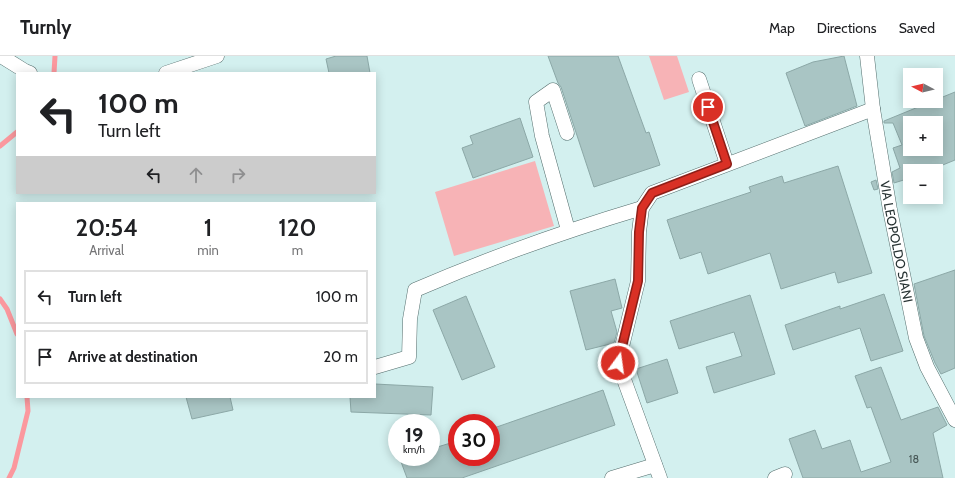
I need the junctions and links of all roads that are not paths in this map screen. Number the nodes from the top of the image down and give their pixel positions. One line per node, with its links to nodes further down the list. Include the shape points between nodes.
1 (2, 56): 4 (street)
2 (216, 56): 5 (street)
3 (867, 56): 7 (street, VIA LEOPOLDO SIANI)
4 (28, 72)
5 (169, 72)
6 (699, 79): 9 (street)
7 (873, 109): 9 (street); 13 (street, VIA LEOPOLDO SIANI, via 916,338 927,367)
8 (567, 133): 11 (street, via 553,90 536,102 542,136)
9 (727, 164): 10 (street, via 652,193)
10 (642, 208): 11 (street); 14 (street, via 638,281 618,363)
11 (568, 230): 12 (street, via 415,290 410,320 409,358)
12 (376, 367)
13 (955, 420)
14 (658, 472): 15 (street)
15 (612, 478)

